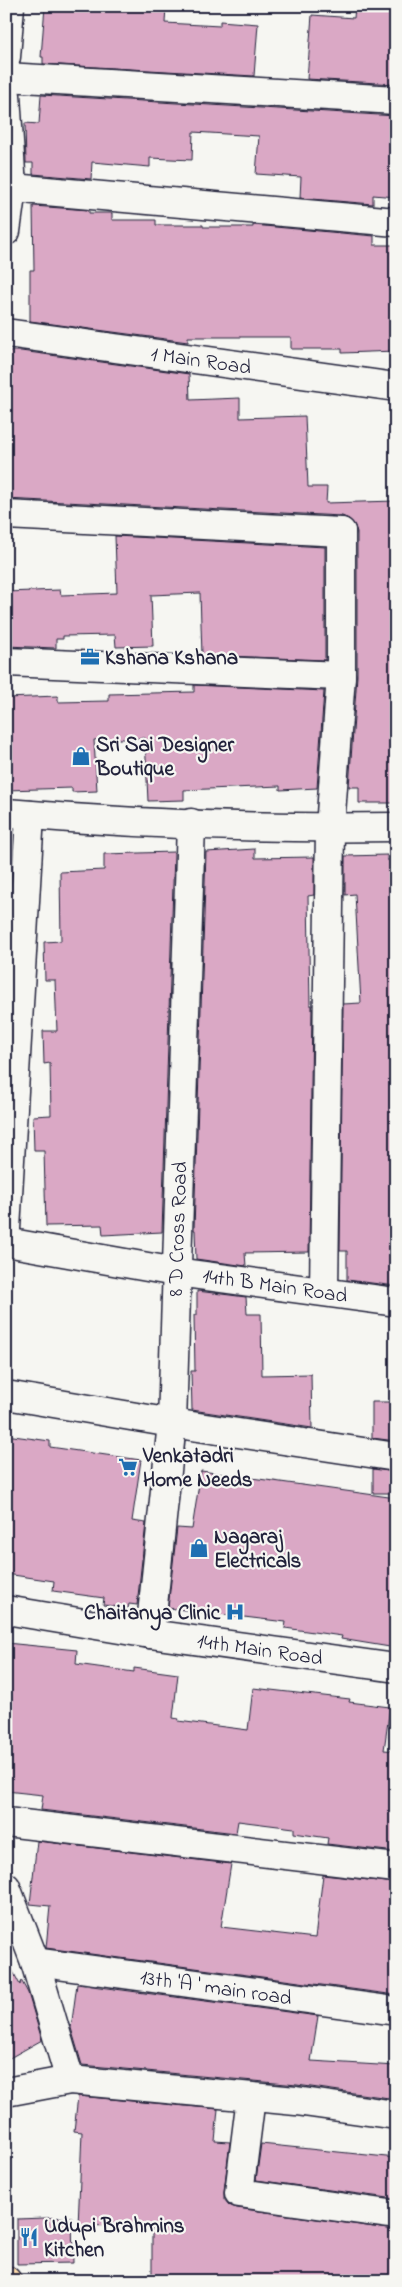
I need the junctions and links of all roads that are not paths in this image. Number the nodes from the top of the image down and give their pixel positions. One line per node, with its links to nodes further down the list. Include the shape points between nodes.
1 (10, 6): 2 (street)
2 (6, 57)
3 (6, 77): 5 (street)
4 (6, 95): 6 (street)
5 (396, 100)
6 (8, 125): 7 (street)
7 (12, 188): 8 (street); 9 (street)
8 (396, 222)
9 (6, 231)
10 (6, 332): 11 (street, 1 Main Road)
11 (396, 387)
12 (6, 515): 14 (street, via 339,532)
13 (6, 662): 14 (street)
14 (341, 676): 18 (street)
15 (18, 814): 16 (street); 19 (street)
16 (191, 823): 18 (street); 21 (street, 8 D Cross Road)
17 (396, 827): 18 (street)
18 (330, 828): 22 (street)
19 (6, 1229)
20 (6, 1242): 21 (street, 14th B Main Road)
21 (176, 1272): 22 (street, 14th B Main Road); 25 (street, 8 D Cross Road)
22 (324, 1291): 23 (street, 14th B Main Road)
23 (396, 1302)
24 (6, 1395): 25 (street)
25 (172, 1423): 26 (street); 28 (street, 8 D Cross Road)
26 (396, 1457)
27 (6, 1610): 28 (street, 14th Main Road)
28 (150, 1634): 29 (street, 14th Main Road)
29 (396, 1668)
30 (6, 1822): 31 (street)
31 (396, 1868)
32 (6, 1886): 33 (street)
33 (35, 1962): 34 (street, 13th 'A ' main road); 35 (street)
34 (396, 2011)
35 (70, 2080): 36 (street); 37 (street)
36 (6, 2092)
37 (251, 2098): 38 (street); 39 (street, via 239,2193)
38 (396, 2115)
39 (396, 2215)

